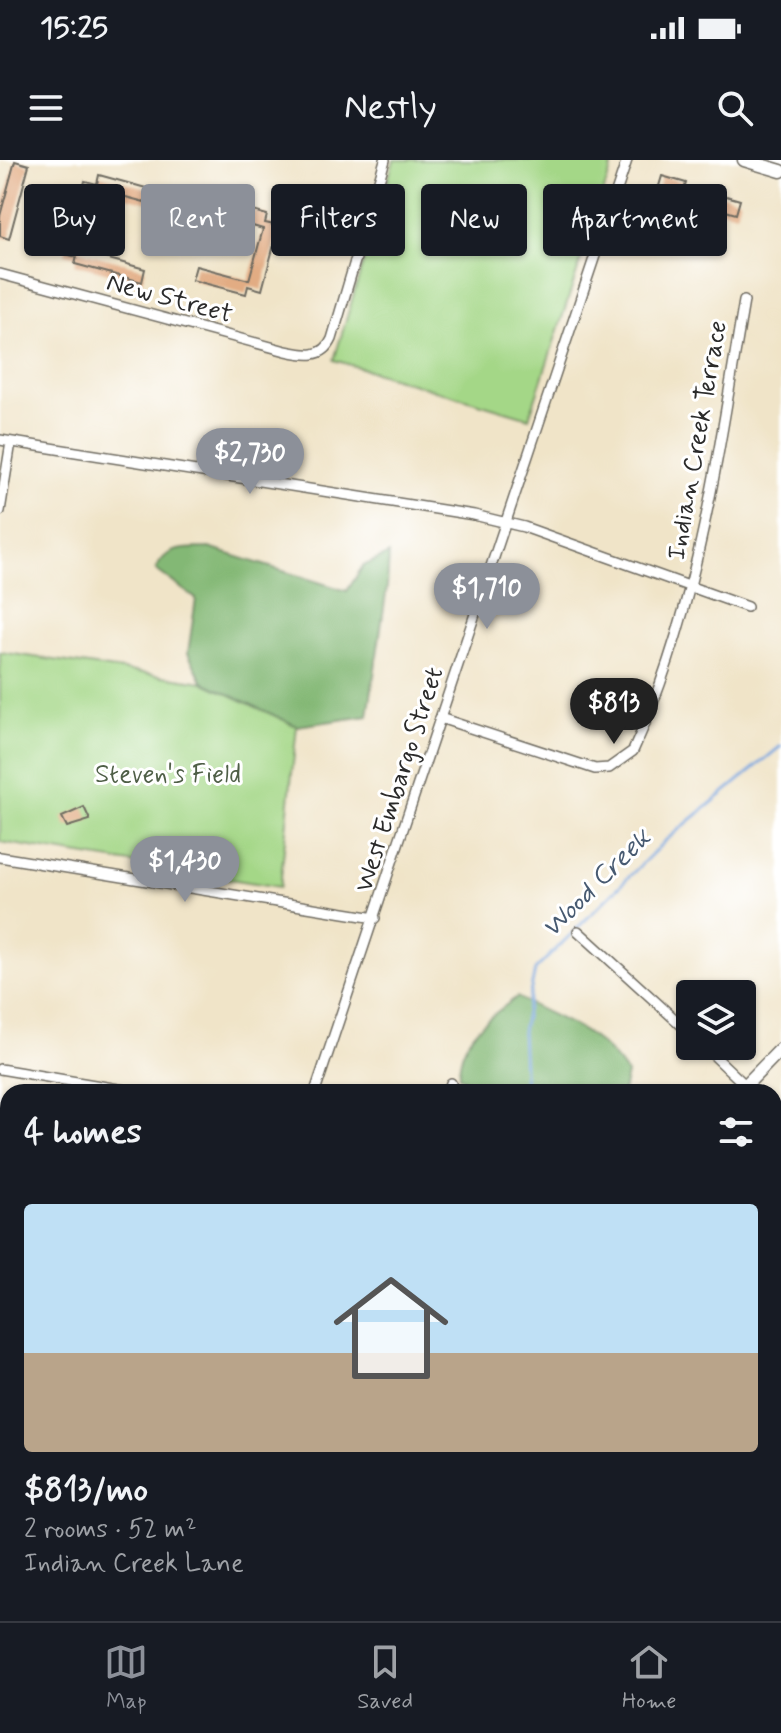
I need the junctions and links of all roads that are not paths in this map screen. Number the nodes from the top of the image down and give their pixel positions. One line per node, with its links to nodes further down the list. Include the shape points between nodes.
1 (385, 160): 5 (street, New Street, via 328,347 318,354 286,351)
2 (627, 160): 10 (street, West Embargo Street)
3 (744, 160): 4 (street)
4 (781, 171)
5 (0, 274)
6 (744, 301): 11 (street, Indian Creek Terrace)
7 (0, 440): 8 (street, Indian Creek Terrace)
8 (11, 442): 9 (street); 10 (street, Indian Creek Terrace)
9 (0, 511)
10 (507, 522): 11 (street, Indian Creek Terrace); 13 (street, West Embargo Street)
11 (692, 587): 12 (street, Indian Creek Terrace); 13 (street, via 644,728 622,761 595,769)
12 (747, 607)
13 (440, 718): 15 (street, West Embargo Street)
14 (0, 857): 15 (street)
15 (375, 918): 22 (street, West Embargo Street)
16 (578, 931): 17 (street)
17 (676, 1020)
18 (781, 1049): 24 (street)
19 (716, 1060): 23 (street)
20 (0, 1069): 21 (street)
21 (89, 1084)
22 (318, 1084)
23 (738, 1084)
24 (747, 1084)

